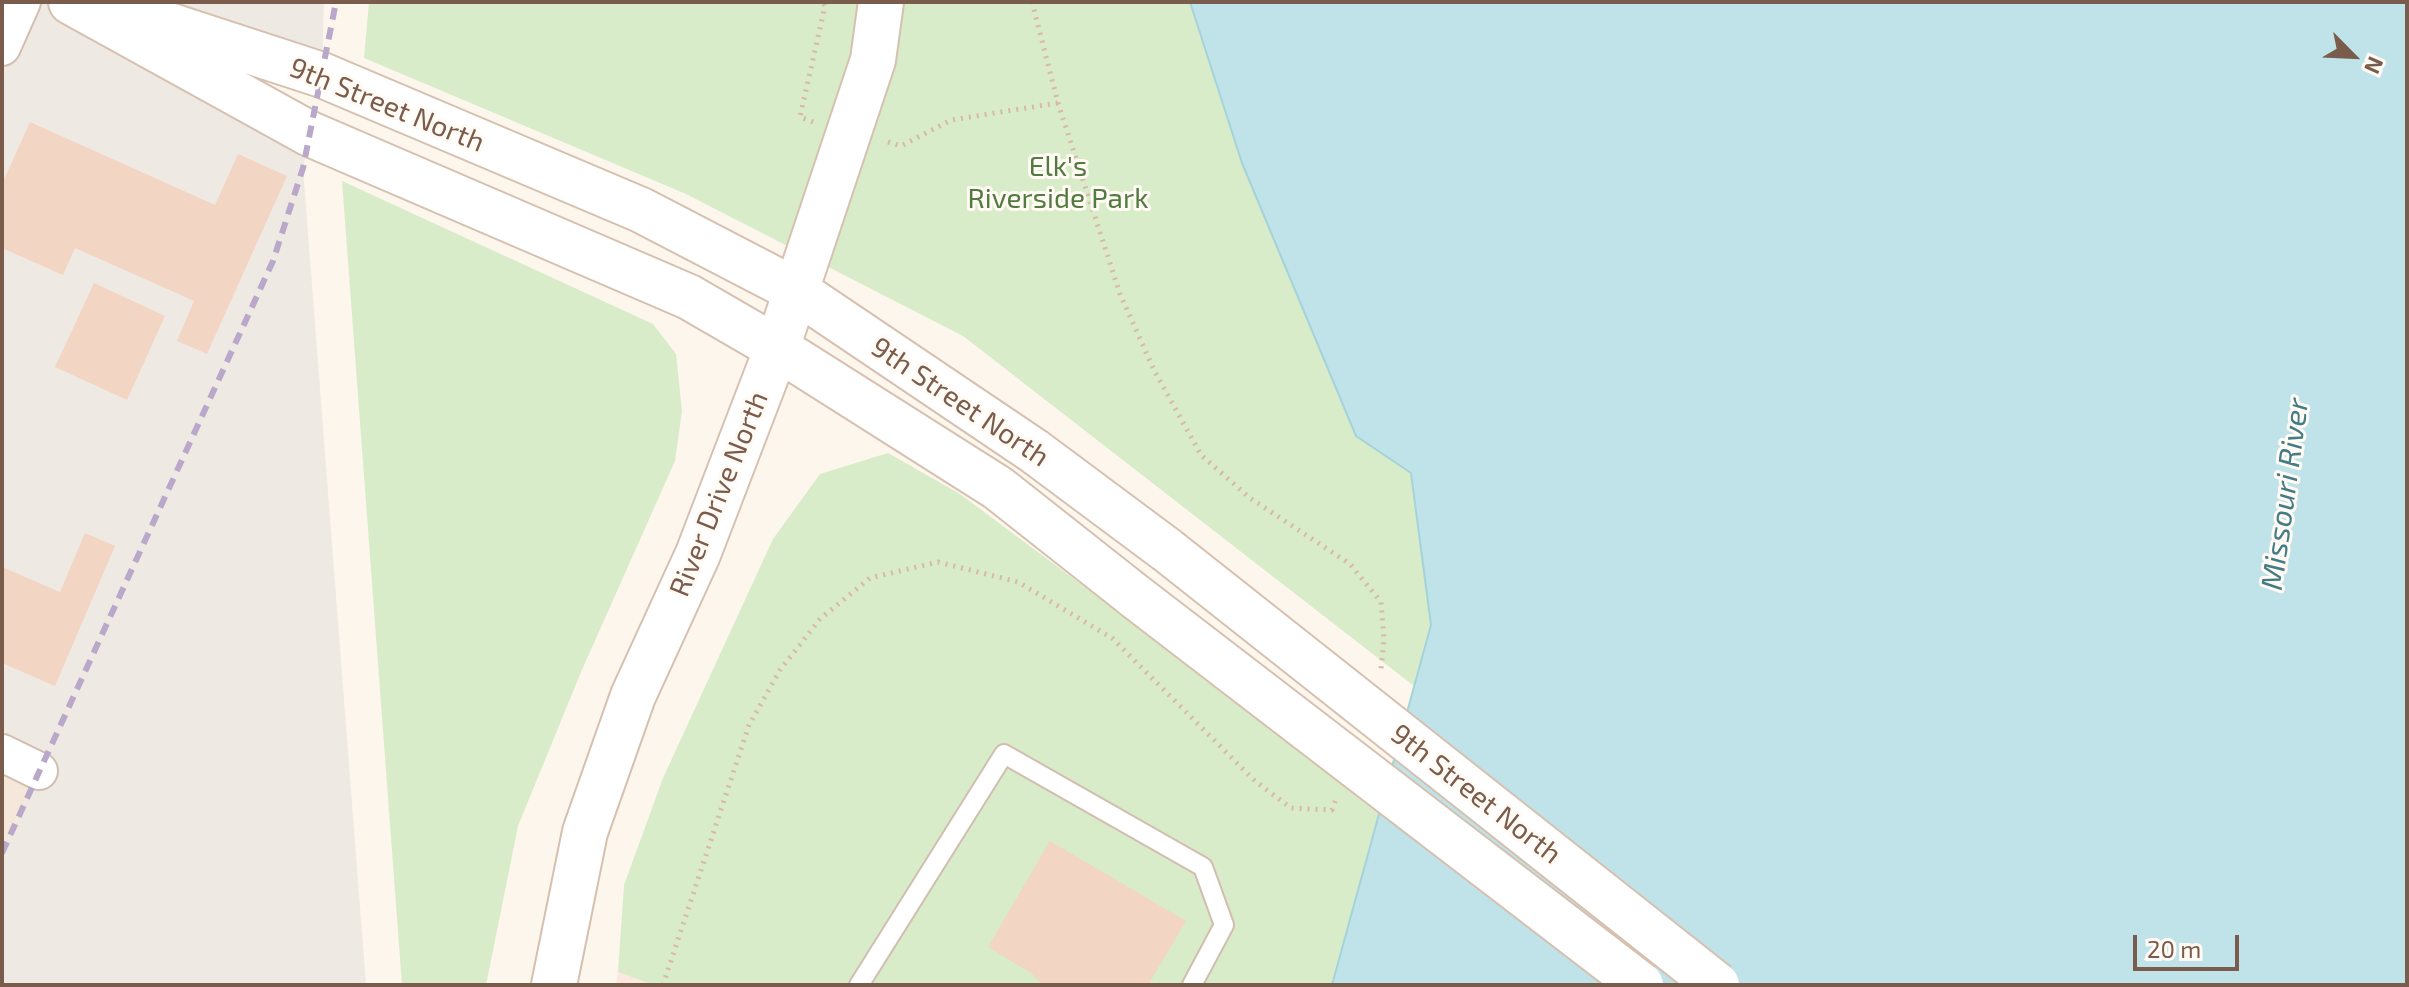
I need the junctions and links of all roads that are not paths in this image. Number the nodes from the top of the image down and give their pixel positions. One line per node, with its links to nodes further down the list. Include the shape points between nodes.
1 (22, 2): 5 (street)
2 (71, 2): 7 (main road, 9th Street North, via 310,134 689,297)
3 (98, 2): 6 (main road, 9th Street North, via 322,75 641,210)
4 (881, 2): 6 (main road, River Drive North, via 873,60)
5 (2, 47)
6 (795, 290): 7 (main road, River Drive North); 14 (main road, 9th Street North, bridge, via 1034,451 1167,550)
7 (777, 348): 10 (main road, River Drive North, via 698,554 633,696 585,832); 13 (main road, 9th Street North, bridge, via 998,488)
8 (2, 753): 9 (street)
9 (39, 771)
10 (554, 985)
11 (859, 985): 12 (lane, via 1004,754 1203,867 1224,925)
12 (1192, 985)
13 (1641, 985)
14 (1717, 985)

